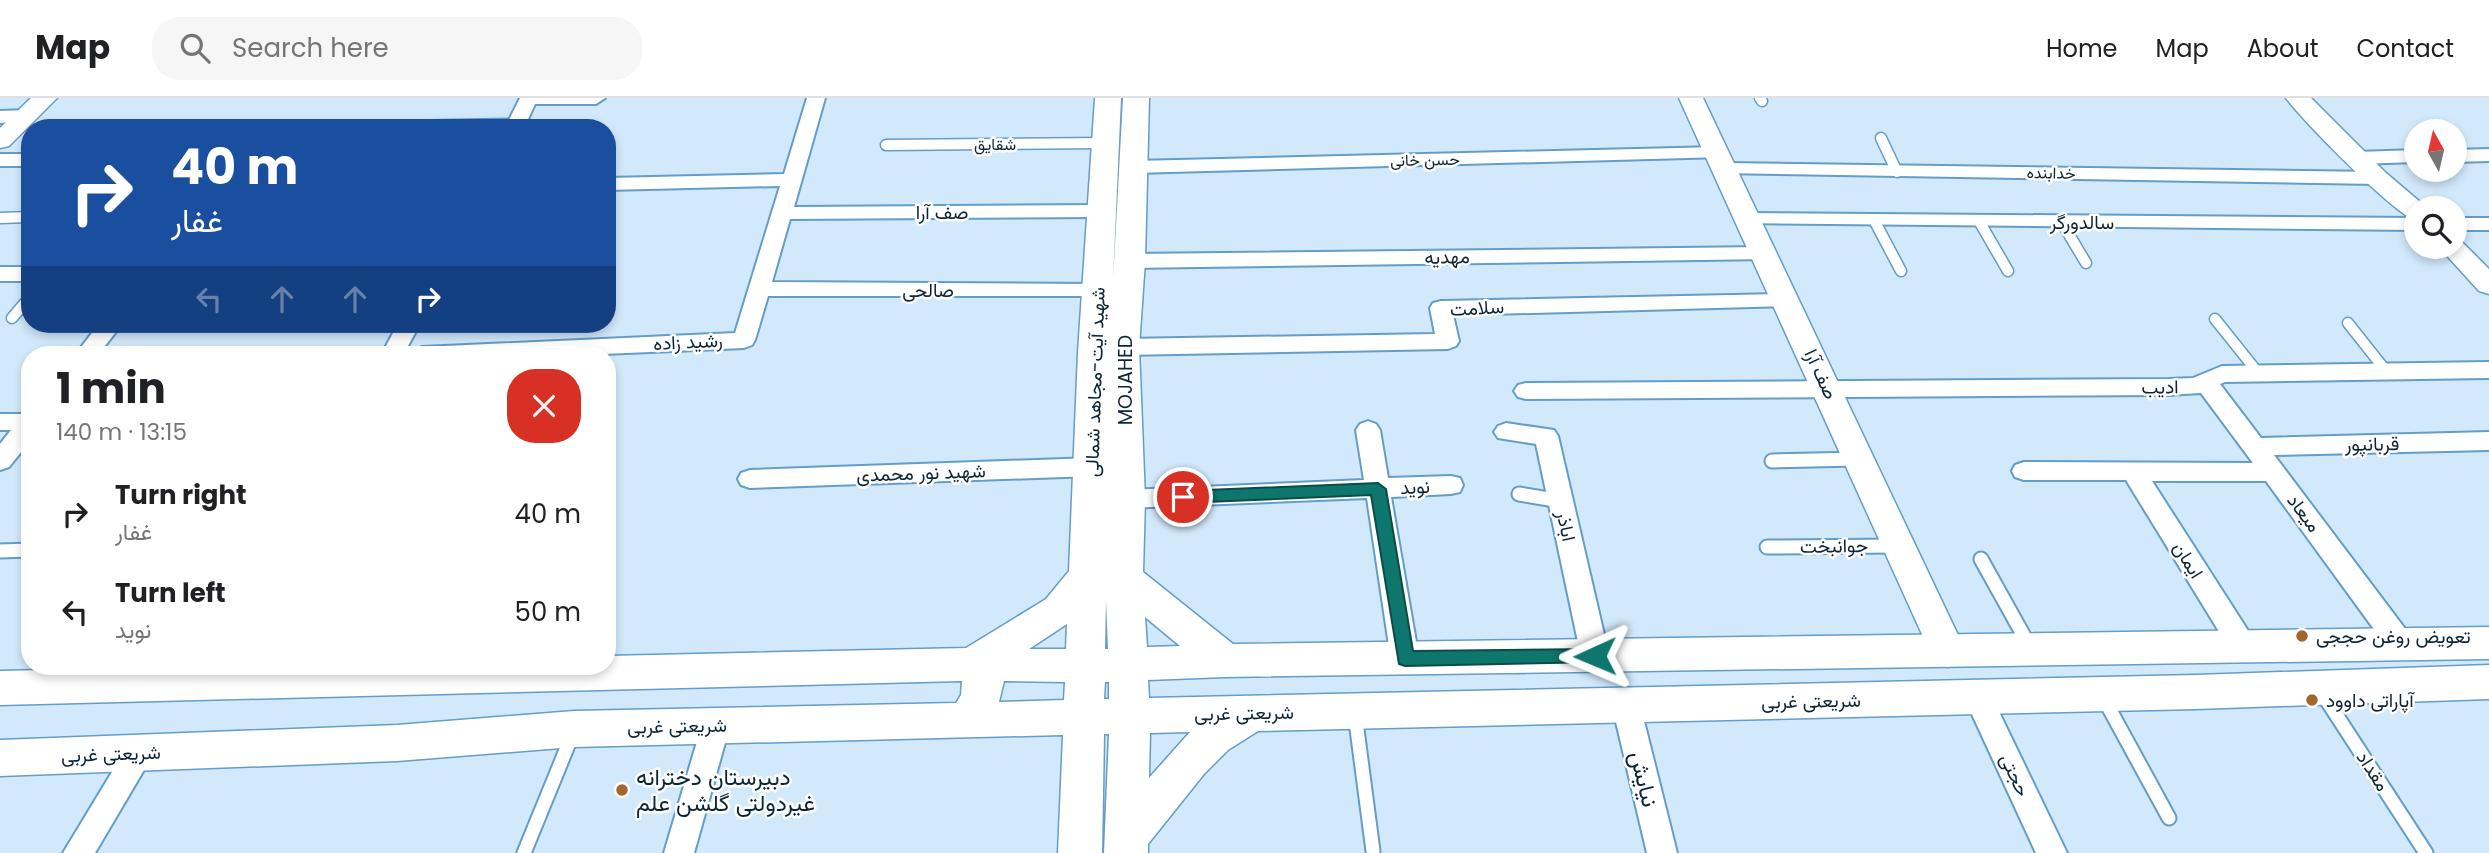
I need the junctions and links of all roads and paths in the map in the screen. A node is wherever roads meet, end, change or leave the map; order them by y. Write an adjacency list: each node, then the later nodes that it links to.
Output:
1 (45, 98): 9 (street)
2 (596, 98): 8 (street)
3 (816, 98): 28 (street, رشید زاده)
4 (1108, 98): 16 (main road, شهید آیت-مجاهد شمالی)
5 (1136, 98): 25 (main road, MOJAHED)
6 (1691, 98): 24 (street, صف آرا)
7 (2298, 98): 21 (street)
8 (529, 99): 12 (street)
9 (26, 116): 10 (street); 11 (street)
10 (0, 117)
11 (23, 119)
12 (519, 119)
13 (21, 121): 15 (street)
14 (1881, 138): 26 (lane)
15 (0, 141)
16 (1105, 143): 17 (lane, شقایق); 31 (main road, شهید آیت-مجاهد شمالی)
17 (886, 145)
18 (2489, 155): 20 (street)
19 (2404, 156): 21 (street)
20 (2468, 156)
21 (2357, 158): 27 (street)
22 (0, 160): 23 (street)
23 (21, 160)
24 (1721, 161): 25 (street, حسن خانی); 26 (street, خدابنده); 35 (street, صف آرا)
25 (1134, 167): 44 (main road, MOJAHED)
26 (1897, 172): 27 (street, خدابنده)
27 (2377, 178): 30 (street)
28 (792, 180): 29 (street); 32 (street, رشید زاده)
29 (616, 184)
30 (2404, 202)
31 (1101, 211): 32 (street, صف آرا); 52 (main road, شهید آیت-مجاهد شمالی)
32 (782, 213): 51 (street, رشید زاده)
33 (21, 217): 34 (lane)
34 (0, 218)
35 (1748, 219): 36 (street, سالدورگر); 42 (street, صف آرا)
36 (1874, 220): 37 (street, سالدورگر); 46 (lane)
37 (1979, 221): 38 (street, سالدورگر); 47 (lane)
38 (2061, 222): 39 (street, سالدورگر); 45 (lane)
39 (2404, 224)
40 (2467, 224): 41 (street)
41 (2489, 224)
42 (1765, 254): 44 (street, مهدیه); 53 (street, صف آرا)
43 (2464, 259): 50 (street)
44 (1130, 261): 59 (main road, MOJAHED)
45 (2086, 263)
46 (1901, 271)
47 (2008, 271)
48 (0, 274): 49 (street)
49 (21, 274)
50 (2487, 281)
51 (759, 289): 52 (street, صالحی); 58 (street, رشید زاده)
52 (1097, 290): 76 (main road, شهید آیت-مجاهد شمالی)
53 (1786, 301): 59 (street, سلامت); 64 (street, صف آرا)
54 (21, 308): 55 (lane)
55 (12, 318)
56 (2215, 319): 62 (lane)
57 (2348, 323): 61 (lane)
58 (615, 346)
59 (1123, 347): 84 (main road, MOJAHED)
60 (2489, 370): 61 (street, ادیب)
61 (2386, 371): 62 (street, ادیب)
62 (2259, 373): 63 (street, ادیب)
63 (2206, 381): 64 (street, ادیب); 72 (street, میعاد)
64 (1828, 389): 65 (street, ادیب); 73 (street, صف آرا)
65 (1527, 391)
66 (0, 422): 67 (street)
67 (21, 423)
68 (1368, 430): 82 (street)
69 (1506, 432): 85 (street, اباذر)
70 (21, 434): 74 (street)
71 (2489, 441): 72 (street, قربانپور)
72 (2255, 447): 79 (street, میعاد)
73 (1860, 459): 75 (lane); 86 (street, صف آرا)
74 (0, 461)
75 (1772, 461)
76 (1092, 467): 80 (street, شهید نور محمدی); 91 (main road, شهید آیت-مجاهد شمالی)
77 (2024, 471): 78 (street)
78 (2133, 471): 79 (street); 94 (street, ایمان)
79 (2273, 472): 93 (street, میعاد)
80 (750, 480)
81 (1451, 485): 82 (street, نوید)
82 (1378, 489): 84 (street, نوید); 98 (street)
83 (1519, 494): 85 (lane)
84 (1127, 499): 91 (main road, MOJAHED)
85 (1561, 501): 97 (street, اباذر)
86 (1901, 546): 87 (lane, جوانبخت); 96 (street, صف آرا)
87 (1767, 547)
88 (21, 550): 89 (lane)
89 (0, 551)
90 (1981, 559): 95 (lane)
91 (1101, 564): 99 (main road); 100 (main road); 101 (main road); 102 (main road, شهید آیت-مجاهد شمالی)
92 (2489, 643): 93 (main road)
93 (2402, 646): 94 (main road)
94 (2244, 648): 95 (main road)
95 (2031, 650): 96 (main road)
96 (1948, 652): 97 (main road)
97 (1595, 656): 98 (main road)
98 (1405, 659): 99 (main road)
99 (1225, 661): 100 (main road)
100 (1128, 663): 102 (main road); 113 (main road)
101 (972, 664): 102 (main road); 103 (main road); 115 (main road)
102 (1084, 666): 114 (main road, شهید آیت-مجاهد شمالی)
103 (616, 669)
104 (220, 675): 106 (main road)
105 (2489, 682): 107 (main road, شریعتی غربی)
106 (0, 688)
107 (2320, 689): 108 (main road, شریعتی غربی); 129 (lane, مقداد)
108 (2101, 694): 109 (main road, شریعتی غربی); 120 (lane)
109 (1978, 697): 110 (main road, شریعتی غربی); 128 (street, حجتی)
110 (1626, 705): 111 (main road, شریعتی غربی); 127 (street, نیایش)
111 (1355, 710): 112 (main road, شریعتی غربی); 122 (lane)
112 (1252, 713): 113 (main road, شریعتی غربی); 121 (main road)
113 (1130, 715): 114 (main road, شریعتی غربی); 121 (main road)
114 (1084, 716): 115 (main road, شریعتی غربی); 126 (main road)
115 (969, 718): 116 (main road, شریعتی غربی)
116 (716, 725): 117 (main road, شریعتی غربی); 125 (street)
117 (574, 729): 118 (main road, شریعتی غربی); 124 (lane)
118 (139, 753): 119 (main road, شریعتی غربی); 123 (street)
119 (0, 758)
120 (2169, 818)
121 (1126, 845)
122 (1373, 851)
123 (78, 853)
124 (524, 853)
125 (679, 853)
126 (1080, 853)
127 (1662, 853)
128 (2052, 853)
129 (2426, 853)

